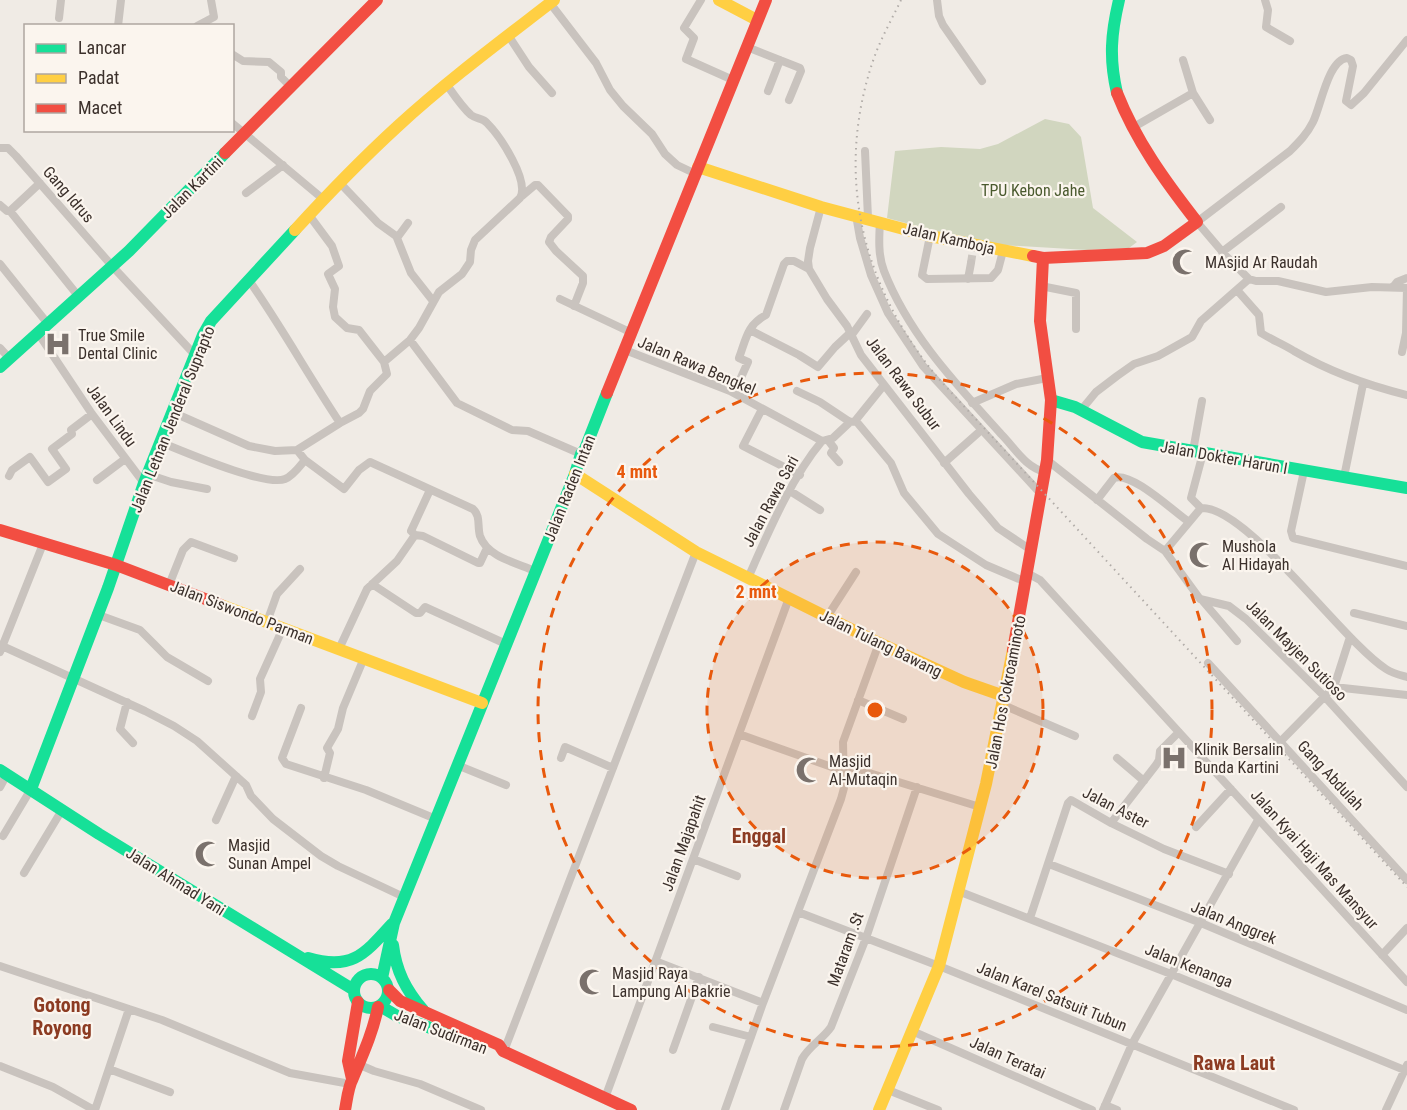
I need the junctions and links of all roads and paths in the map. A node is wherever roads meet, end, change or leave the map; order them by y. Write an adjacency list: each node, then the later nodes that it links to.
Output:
1 (62, 0): 14 (street)
2 (121, 0): 15 (street)
3 (212, 0): 16 (street)
4 (377, 0): 27 (main road, Jalan Kartini)
5 (701, 0): 24 (street)
6 (719, 0): 13 (main road)
7 (736, 0): 13 (main road)
8 (766, 0): 13 (main road, Jalan Raden Intan)
9 (937, 0): 25 (street)
10 (1119, 0): 34 (main road)
11 (1265, 0): 19 (street)
12 (552, 1): 17 (main road, Jalan Letnan Jenderal Suprapto); 39 (street)
13 (759, 17): 20 (main road, Jalan Raden Intan)
14 (58, 18)
15 (118, 24)
16 (201, 24)
17 (508, 35): 26 (main road, Jalan Letnan Jenderal Suprapto); 29 (street)
18 (1407, 40): 51 (street)
19 (1290, 41)
20 (747, 47): 22 (street); 24 (main road, Jalan Raden Intan)
21 (234, 55): 27 (street)
22 (780, 60): 28 (street); 31 (street)
23 (1184, 60): 30 (street)
24 (733, 80): 39 (main road, Jalan Raden Intan)
25 (982, 81)
26 (447, 85): 41 (main road, Jalan Letnan Jenderal Suprapto); 43 (street)
27 (290, 86): 35 (main road, Jalan Kartini)
28 (768, 92)
29 (552, 93)
30 (1193, 93): 32 (street); 34 (street)
31 (789, 100)
32 (1210, 120)
33 (234, 125): 35 (street)
34 (1132, 128): 51 (main road)
35 (245, 135): 38 (street); 60 (main road, Jalan Kartini)
36 (0, 148): 40 (street, Gang Idrus)
37 (865, 151): 50 (street)
38 (283, 165): 42 (street); 44 (street)
39 (697, 170): 46 (main road, Jalan Kamboja); 79 (main road, Jalan Raden Intan)
40 (40, 183): 48 (street); 60 (street, Gang Idrus)
41 (339, 183): 44 (main road, Jalan Letnan Jenderal Suprapto); 53 (street)
42 (246, 193)
43 (521, 196): 72 (street); 73 (street)
44 (323, 200): 49 (main road, Jalan Letnan Jenderal Suprapto)
45 (0, 205): 48 (street)
46 (821, 207): 50 (main road, Jalan Kamboja); 61 (street)
47 (1281, 207): 56 (street)
48 (10, 211): 70 (street)
49 (309, 214): 63 (main road, Jalan Letnan Jenderal Suprapto); 86 (street)
50 (868, 218): 54 (main road, Jalan Kamboja); 96 (street); 125 (street)
51 (1197, 222): 56 (street); 57 (main road, Jalan Kamboja)
52 (408, 224): 53 (street)
53 (396, 236): 72 (street)
54 (930, 236): 55 (main road, Jalan Kamboja); 64 (street)
55 (1003, 251): 57 (main road, Jalan Kamboja); 64 (street)
56 (1222, 252): 65 (street)
57 (1043, 258): 66 (main road, Jalan Hos Cokroaminoto)
58 (971, 263): 64 (street)
59 (0, 264): 75 (street)
60 (113, 267): 70 (main road, Jalan Kartini); 85 (street, Gang Idrus)
61 (809, 269): 77 (street); 80 (street, Jalan Rawa Subur)
62 (1407, 278): 67 (street)
63 (248, 279): 85 (main road, Jalan Letnan Jenderal Suprapto); 102 (street)
64 (968, 279)
65 (1249, 279): 67 (street); 69 (street)
66 (1041, 286): 76 (street); 88 (main road, Jalan Hos Cokroaminoto)
67 (1393, 287): 68 (street)
68 (1407, 288): 84 (street)
69 (1237, 290): 89 (street); 98 (street)
70 (79, 297): 75 (main road, Jalan Kartini)
71 (560, 299): 73 (street)
72 (433, 301): 81 (street)
73 (574, 306): 79 (street)
74 (867, 314): 80 (street)
75 (48, 324): 78 (main road, Jalan Kartini)
76 (1076, 329)
77 (750, 330): 80 (street); 92 (street)
78 (38, 333): 87 (main road, Jalan Kartini); 100 (street, Jalan Lindu)
79 (632, 333): 83 (main road, Jalan Raden Intan)
80 (851, 334): 90 (street, Jalan Rawa Subur)
81 (410, 340): 86 (street); 108 (street)
82 (0, 348): 87 (street)
83 (624, 350): 92 (street, Jalan Rawa Bengkel); 108 (main road, Jalan Raden Intan)
84 (1402, 352)
85 (195, 355): 99 (main road, Jalan Letnan Jenderal Suprapto)
86 (384, 362): 102 (street)
87 (5, 363)
88 (1047, 378): 94 (main road, Jalan Hos Cokroaminoto); 96 (street)
89 (1363, 384): 93 (street); 118 (street)
90 (884, 385): 101 (street, Jalan Rawa Sari); 112 (street, Jalan Rawa Subur)
91 (797, 391): 101 (street)
92 (734, 393): 97 (street, Jalan Rawa Bengkel)
93 (1407, 395)
94 (1051, 400): 98 (main road, Jalan Dokter Harun I); 113 (main road, Jalan Hos Cokroaminoto)
95 (1202, 402): 107 (street)
96 (972, 403): 113 (street)
97 (762, 409): 104 (street, Jalan Rawa Bengkel); 116 (street)
98 (1082, 409): 107 (main road, Jalan Dokter Harun I)
99 (172, 412): 105 (main road, Jalan Letnan Jenderal Suprapto); 106 (street)
100 (92, 414): 109 (street, Jalan Lindu); 117 (street)
101 (853, 421): 104 (street, Jalan Rawa Sari); 144 (street)
102 (340, 423): 106 (street)
103 (978, 432): 112 (street)
104 (825, 440): 111 (street); 116 (street, Jalan Rawa Sari)
105 (160, 442): 110 (street); 119 (main road, Jalan Letnan Jenderal Suprapto)
106 (297, 450): 110 (street)
107 (1198, 452): 114 (main road, Jalan Dokter Harun I); 127 (street)
108 (581, 454): 115 (main road, Jalan Raden Intan)
109 (125, 459): 119 (street, Jalan Lindu); 120 (street)
110 (305, 460): 123 (street)
111 (839, 462)
112 (944, 463): 134 (street, Jalan Rawa Subur)
113 (1046, 466): 125 (main road, Jalan Hos Cokroaminoto); 126 (street)
114 (1304, 471): 118 (main road, Jalan Dokter Harun I); 139 (street)
115 (575, 474): 136 (main road, Jalan Tulang Bawang); 141 (main road, Jalan Raden Intan)
116 (800, 475): 124 (street, Jalan Rawa Sari)
117 (9, 476)
118 (1344, 477): 121 (main road, Jalan Dokter Harun I)
119 (146, 478): 122 (street); 138 (main road, Jalan Letnan Jenderal Suprapto)
120 (98, 480)
121 (1407, 488)
122 (207, 489)
123 (430, 490): 131 (street); 133 (street)
124 (790, 491): 128 (street); 143 (street, Jalan Rawa Sari)
125 (1040, 493): 134 (main road, Jalan Hos Cokroaminoto)
126 (1097, 500): 129 (street); 135 (street)
127 (1201, 508): 129 (street); 155 (street)
128 (820, 510)
129 (1189, 522): 135 (street)
130 (0, 530): 132 (main road, Jalan Siswondo Parman)
131 (415, 535): 133 (street); 145 (street)
132 (43, 544): 138 (main road, Jalan Siswondo Parman); 159 (street)
133 (487, 548): 141 (street)
134 (1031, 549): 144 (main road, Jalan Hos Cokroaminoto)
135 (1165, 551): 148 (street)
136 (696, 552): 143 (main road, Jalan Tulang Bawang); 184 (street)
137 (234, 558): 146 (street)
138 (116, 565): 146 (main road, Jalan Siswondo Parman); 150 (main road, Jalan Letnan Jenderal Suprapto)
139 (1407, 566)
140 (300, 569): 152 (street)
141 (536, 571): 158 (main road, Jalan Raden Intan)
142 (856, 572): 151 (street)
143 (748, 578): 147 (main road, Jalan Tulang Bawang)
144 (1027, 578): 170 (main road, Jalan Hos Cokroaminoto); 176 (street, Jalan Kyai Haji Mas Mansyur)
145 (372, 584): 158 (street); 160 (street)
146 (169, 585): 152 (main road, Jalan Siswondo Parman)
147 (789, 598): 151 (main road, Jalan Tulang Bawang); 177 (street, Jalan Majapahit)
148 (1200, 599): 156 (street); 168 (street, Jalan Mayjen Sutioso)
149 (1354, 613): 153 (street)
150 (96, 614): 164 (main road, Jalan Letnan Jenderal Suprapto); 165 (street)
151 (827, 616): 157 (main road, Jalan Tulang Bawang)
152 (267, 622): 154 (main road, Jalan Siswondo Parman)
153 (1407, 626)
154 (284, 628): 160 (main road, Jalan Siswondo Parman); 174 (street)
155 (1350, 637): 163 (street); 166 (street)
156 (1237, 641)
157 (879, 643): 169 (street); 170 (main road, Jalan Tulang Bawang)
158 (506, 644): 172 (main road, Jalan Raden Intan)
159 (1, 648): 164 (street)
160 (339, 649): 161 (main road, Jalan Siswondo Parman)
161 (364, 658): 172 (main road, Jalan Siswondo Parman); 188 (street)
162 (1208, 663): 179 (street, Gang Abdulah)
163 (1407, 677)
164 (74, 678): 171 (street); 194 (main road, Jalan Letnan Jenderal Suprapto)
165 (208, 681)
166 (1334, 687): 167 (street); 168 (street)
167 (1406, 693)
168 (1324, 697): 179 (street); 193 (street, Jalan Mayjen Sutioso)
169 (858, 700): 175 (street); 185 (street)
170 (1004, 700): 178 (street); 196 (main road, Jalan Hos Cokroaminoto)
171 (127, 702): 180 (street); 187 (street)
172 (482, 703): 183 (main road, Jalan Raden Intan)
173 (302, 708): 188 (street)
174 (252, 716)
175 (903, 719)
176 (1179, 732): 189 (street); 195 (street, Jalan Kyai Haji Mas Mansyur)
177 (739, 734): 185 (street); 204 (street, Jalan Majapahit)
178 (1075, 736)
179 (1280, 742): 209 (street, Gang Abdulah)
180 (133, 743)
181 (561, 758): 184 (street)
182 (1117, 758): 189 (street)
183 (457, 765): 190 (street); 198 (main road, Jalan Raden Intan)
184 (613, 768): 239 (street)
185 (843, 768): 192 (street); 212 (street)
186 (4, 772): 191 (street); 194 (main road, Jalan Ahmad Yani)
187 (236, 776): 199 (street); 211 (street)
188 (324, 778): 198 (street)
189 (1144, 781): 201 (street)
190 (506, 785)
191 (0, 787)
192 (917, 787): 196 (street); 217 (street, Mataram .St)
193 (1407, 787)
194 (31, 789): 197 (main road, Jalan Ahmad Yani); 203 (street)
195 (1231, 789): 200 (street, Jalan Kyai Haji Mas Mansyur); 202 (street)
196 (980, 807): 210 (main road, Jalan Hos Cokroaminoto)
197 (62, 810): 206 (street); 218 (main road, Jalan Ahmad Yani)
198 (436, 819): 211 (main road, Jalan Raden Intan)
199 (216, 820)
200 (1258, 820): 207 (street); 219 (street, Jalan Kyai Haji Mas Mansyur)
201 (1111, 823): 205 (street, Jalan Aster); 207 (street, Jalan Aster)
202 (1196, 827)
203 (3, 836)
204 (693, 860): 208 (street); 220 (street, Jalan Majapahit)
205 (1049, 864): 213 (street, Jalan Aster); 214 (street, Jalan Anggrek)
206 (24, 873)
207 (1229, 874): 214 (street)
208 (737, 876)
209 (1407, 880)
210 (958, 891): 213 (street, Jalan Kenanga); 222 (main road, Jalan Hos Cokroaminoto)
211 (404, 897): 215 (main road, Jalan Raden Intan)
212 (798, 912): 217 (street, Jalan Karel Satsuit Tubun); 229 (street)
213 (1030, 918): 223 (street, Jalan Kenanga)
214 (1201, 924): 223 (street); 232 (street, Jalan Anggrek)
215 (393, 927): 218 (main road); 225 (main road, Jalan Raden Intan); 233 (main road)
216 (1407, 928): 219 (street)
217 (866, 938): 222 (street, Jalan Karel Satsuit Tubun); 254 (street, Mataram .St)
218 (289, 951): 228 (main road, Jalan Ahmad Yani)
219 (1382, 955): 226 (street, Jalan Kyai Haji Mas Mansyur)
220 (655, 961): 224 (street); 247 (street, Jalan Majapahit)
221 (0, 966): 231 (street)
222 (939, 966): 235 (main road, Jalan Hos Cokroaminoto); 237 (street, Jalan Karel Satsuit Tubun)
223 (1171, 974): 237 (street); 242 (street, Jalan Kenanga)
224 (699, 977): 229 (street); 238 (street)
225 (382, 978): 227 (main road); 228 (main road)
226 (1407, 982)
227 (389, 990): 230 (main road); 233 (main road, Jalan Sudirman)
228 (356, 996): 230 (main road); 244 (main road)
229 (763, 1003): 236 (street)
230 (379, 1007): 239 (main road, Jalan Sudirman); 240 (main road)
231 (129, 1009): 243 (street); 244 (street)
232 (1407, 1010)
233 (428, 1015): 239 (main road, Jalan Sudirman)
234 (713, 1027): 236 (street)
235 (912, 1031): 245 (main road, Jalan Hos Cokroaminoto); 257 (street, Jalan Teratai)
236 (751, 1037): 253 (street)
237 (1132, 1044): 248 (street); 259 (street, Jalan Karel Satsuit Tubun)
238 (673, 1050)
239 (503, 1051): 247 (main road, Jalan Sudirman)
240 (360, 1065): 244 (main road); 251 (street)
241 (0, 1066): 249 (street)
242 (1406, 1068): 260 (street)
243 (109, 1069): 246 (street); 249 (street)
244 (351, 1081): 250 (main road)
245 (888, 1090): 255 (main road, Jalan Hos Cokroaminoto); 256 (street)
246 (170, 1092)
247 (611, 1104): 252 (main road, Jalan Sudirman)
248 (1104, 1108): 258 (street)
249 (95, 1110)
250 (345, 1110)
251 (481, 1110)
252 (631, 1110)
253 (725, 1110)
254 (784, 1110)
255 (879, 1110)
256 (938, 1110)
257 (1092, 1110)
258 (1117, 1110)
259 (1294, 1110)
260 (1386, 1110)

